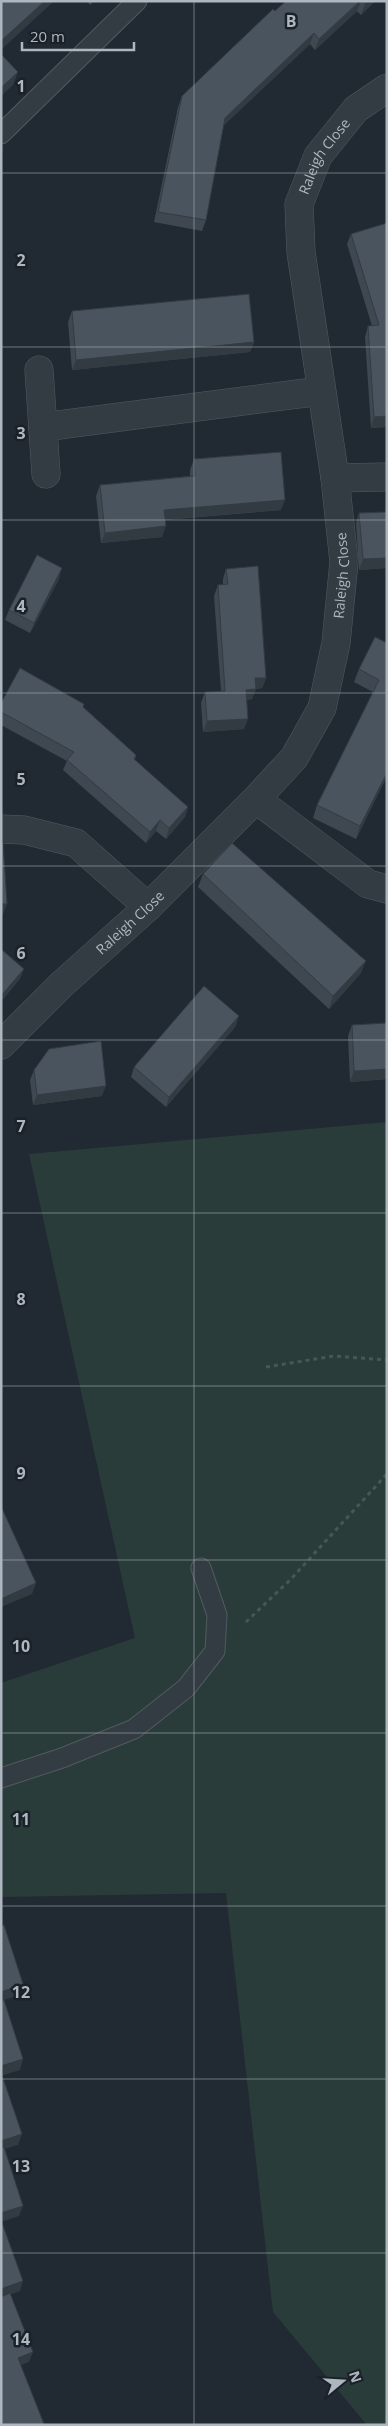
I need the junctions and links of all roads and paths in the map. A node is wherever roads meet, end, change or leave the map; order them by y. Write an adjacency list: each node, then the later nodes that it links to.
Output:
1 (137, 1): 3 (lane)
2 (387, 88): 5 (street, Raleigh Close)
3 (1, 134)
4 (39, 370): 6 (street)
5 (321, 391): 6 (street); 9 (street, Raleigh Close)
6 (43, 427): 7 (street)
7 (46, 474)
8 (387, 477): 9 (street)
9 (335, 478): 10 (street, Raleigh Close)
10 (256, 799): 12 (street); 13 (street, Raleigh Close)
11 (1, 829): 13 (street)
12 (387, 890)
13 (148, 907): 14 (street, Raleigh Close)
14 (1, 1045)
15 (387, 1360): 16 (path)
16 (266, 1367)
17 (387, 1474): 19 (path)
18 (201, 1568): 19 (lane)
19 (215, 1651): 20 (lane)
20 (1, 1778)

